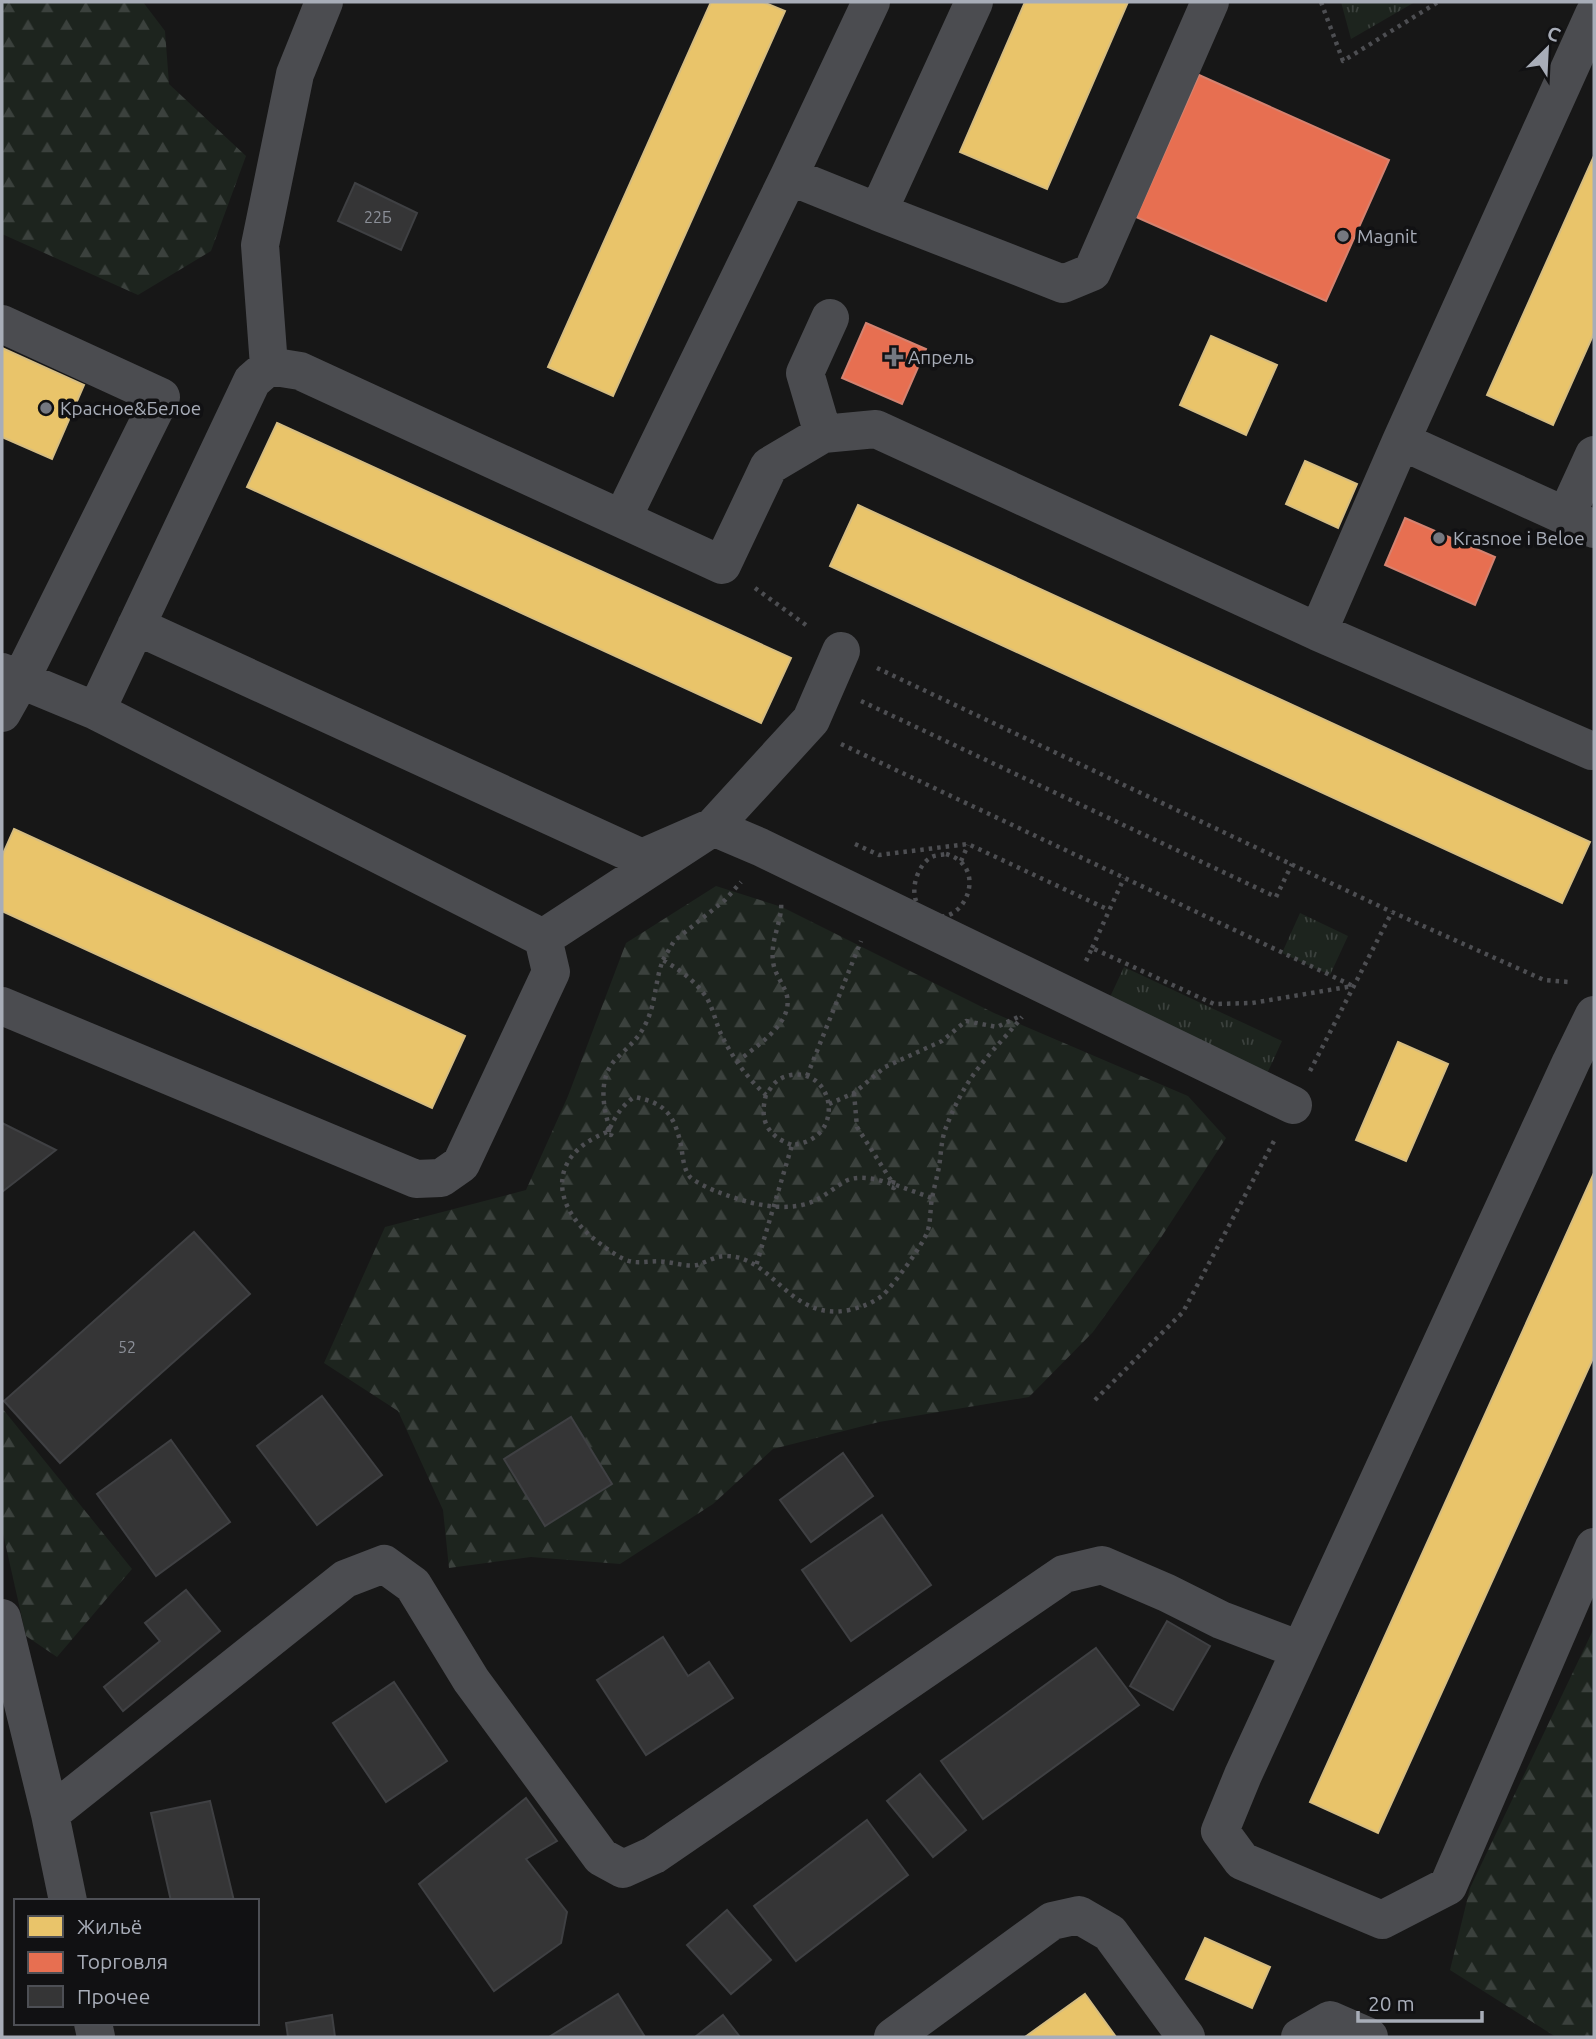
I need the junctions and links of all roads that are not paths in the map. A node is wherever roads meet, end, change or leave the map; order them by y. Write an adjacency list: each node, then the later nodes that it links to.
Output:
1 (324, 2): 10 (street)
2 (872, 2): 6 (street)
3 (974, 2): 7 (street)
4 (1210, 2): 7 (street)
5 (1594, 14): 12 (street)
6 (789, 176): 7 (street); 14 (street)
7 (878, 212)
8 (830, 318): 11 (street)
9 (2, 324): 19 (street)
10 (269, 366): 14 (street); 16 (street)
11 (823, 434): 14 (street); 17 (street)
12 (1401, 441): 15 (street); 17 (street)
13 (1594, 455): 15 (street)
14 (622, 519)
15 (1580, 523)
16 (136, 626): 20 (street); 22 (street)
17 (1318, 632): 21 (street)
18 (841, 651): 22 (street)
19 (8, 689): 20 (street)
20 (96, 711): 23 (street)
21 (1592, 751)
22 (713, 827): 23 (street); 27 (street)
23 (542, 939): 25 (street)
24 (1588, 999): 26 (street)
25 (2, 1006)
26 (1583, 1067): 30 (street)
27 (1293, 1105)
28 (1594, 1547): 30 (street)
29 (2, 1618): 31 (street)
30 (1300, 1650): 31 (street)
31 (50, 1814): 32 (street)
32 (68, 1899)
33 (893, 2037): 34 (street)
34 (1186, 2037)
35 (1300, 2037): 36 (street)
36 (1369, 2037)

